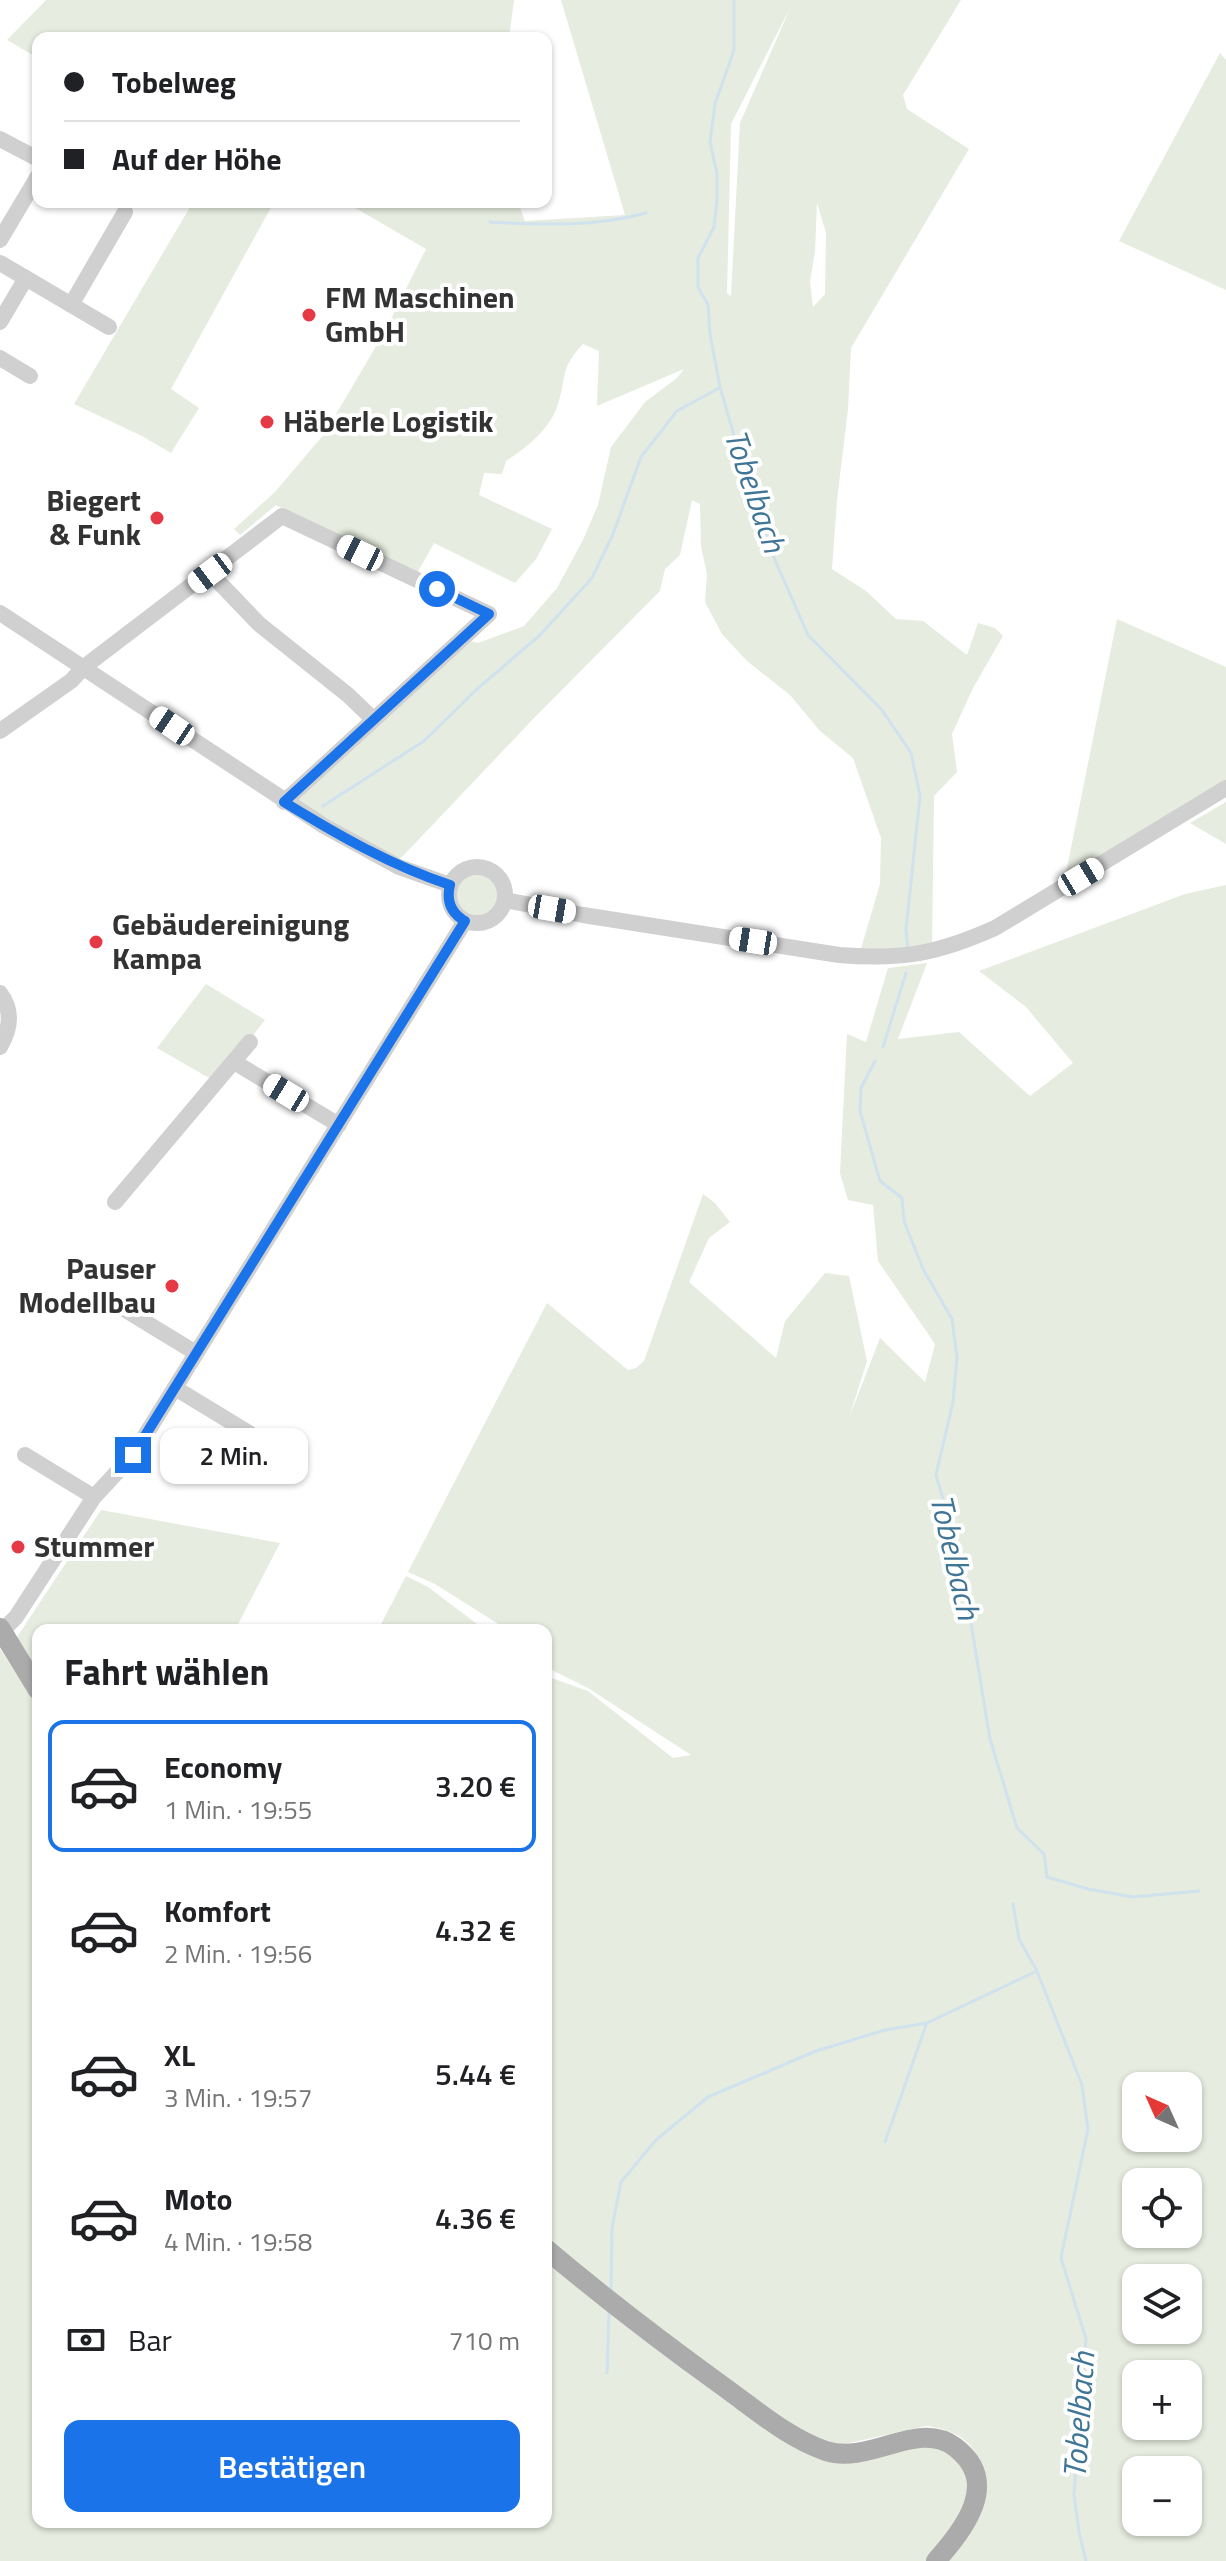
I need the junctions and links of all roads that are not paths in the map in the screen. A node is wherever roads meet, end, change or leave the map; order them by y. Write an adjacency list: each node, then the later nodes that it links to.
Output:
1 (0, 139): 2 (street)
2 (32, 156)
3 (32, 186): 5 (street)
4 (125, 212): 8 (street)
5 (0, 240)
6 (0, 263): 7 (street)
7 (26, 278): 8 (street); 9 (street)
8 (71, 305): 10 (street)
9 (0, 322)
10 (109, 327)
11 (0, 358): 12 (street)
12 (30, 376)
13 (210, 573): 15 (street); 16 (street); 16 (street)
14 (0, 613): 15 (street)
15 (84, 667): 17 (street); 19 (street)
16 (373, 719): 19 (street)
17 (0, 731)
18 (1226, 788): 21 (street)
19 (284, 802): 20 (street)
20 (450, 885): 21 (street); 22 (street)
21 (505, 900): 22 (street)
22 (465, 921): 27 (street)
23 (0, 993): 25 (street)
24 (250, 1042): 26 (street)
25 (0, 1047)
26 (234, 1062): 27 (street); 28 (street)
27 (339, 1125): 30 (street)
28 (115, 1202)
29 (114, 1303): 30 (street)
30 (196, 1353): 31 (street)
31 (175, 1388): 32 (street); 34 (street)
32 (249, 1433)
33 (25, 1455): 34 (street)
34 (94, 1497): 35 (street)
35 (1, 1630): 36 (main road)
36 (32, 1680)
37 (552, 2254): 38 (main road)
38 (936, 2561)

